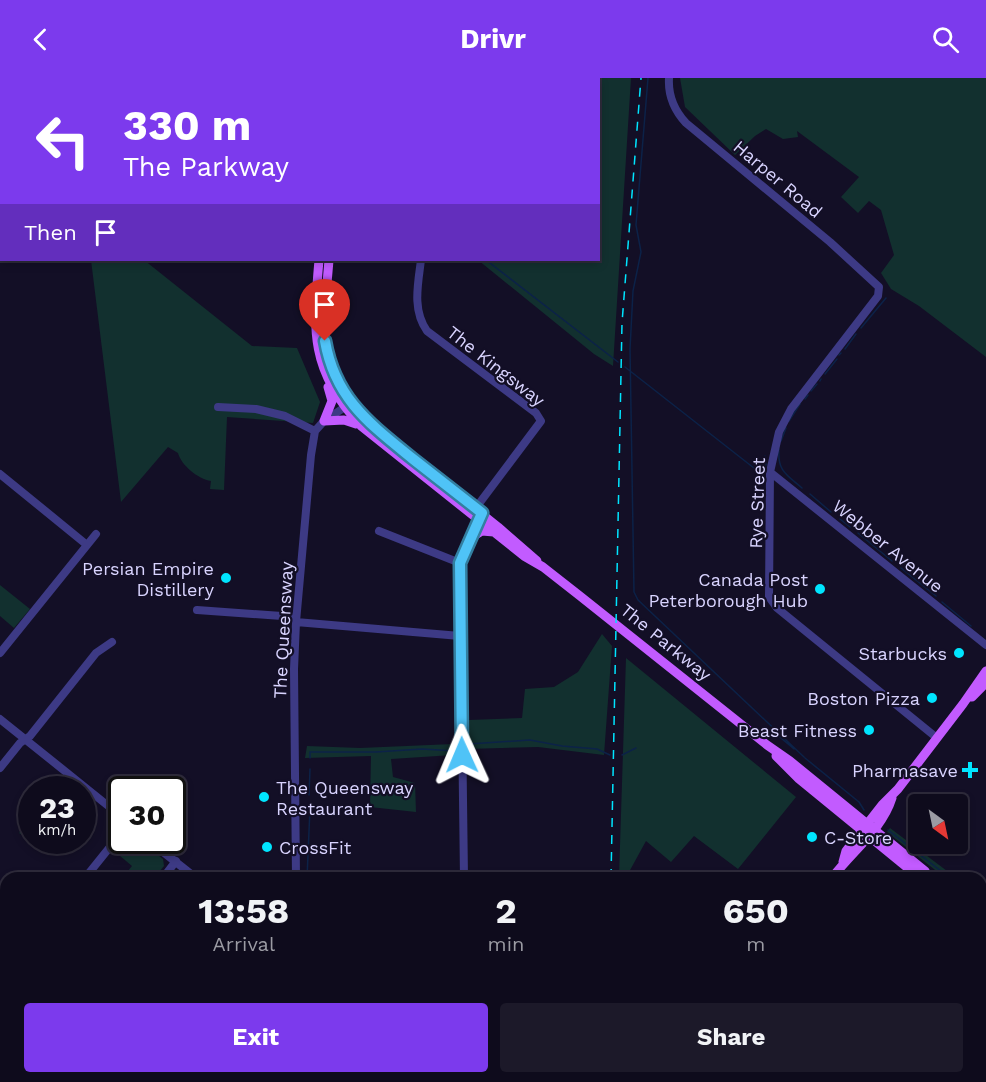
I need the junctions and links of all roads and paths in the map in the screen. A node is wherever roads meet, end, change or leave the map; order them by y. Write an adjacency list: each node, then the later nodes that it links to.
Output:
1 (669, 78): 5 (street, Harper Road)
2 (320, 261): 6 (main road, The Parkway)
3 (329, 261): 7 (main road, The Parkway)
4 (421, 261): 14 (street, The Kingsway)
5 (878, 296): 12 (street, Rye Street)
6 (324, 369): 7 (main road, The Parkway); 9 (main road)
7 (348, 405): 9 (street); 10 (main road, The Parkway); 14 (main road, The Parkway)
8 (218, 407): 11 (street)
9 (324, 421): 10 (main road); 11 (street)
10 (361, 426): 14 (main road, The Parkway)
11 (315, 431): 23 (street, The Queensway)
12 (770, 472): 26 (street, Webber Avenue); 32 (street, Rye Street)
13 (0, 474): 19 (street)
14 (477, 514): 16 (main road, The Parkway); 18 (street, The Kingsway); 21 (main road, The Parkway)
15 (379, 531): 20 (street)
16 (494, 532): 18 (main road); 21 (main road, The Parkway)
17 (96, 534): 19 (street)
18 (469, 539): 20 (street, The Kingsway)
19 (87, 545): 27 (street)
20 (460, 563): 24 (street, The Kingsway)
21 (543, 567): 36 (main road, The Parkway)
22 (196, 610): 23 (street)
23 (296, 620): 24 (street); 43 (street, The Queensway)
24 (460, 636): 44 (street, The Kingsway)
25 (112, 642): 33 (street)
26 (986, 645)
27 (0, 653)
28 (986, 671): 30 (main road)
29 (986, 683): 30 (main road)
30 (963, 705): 32 (main road)
31 (0, 719): 33 (street)
32 (938, 738): 36 (main road)
33 (26, 740): 34 (street); 35 (street)
34 (0, 768)
35 (108, 806)
36 (868, 830): 45 (main road); 46 (main road, The Parkway); 47 (main road, The Parkway)
37 (108, 849): 40 (street)
38 (167, 854): 39 (street)
39 (176, 861): 41 (street); 42 (street)
40 (90, 872)
41 (168, 872)
42 (189, 872)
43 (296, 872)
44 (464, 872)
45 (836, 872)
46 (914, 872)
47 (926, 872)

